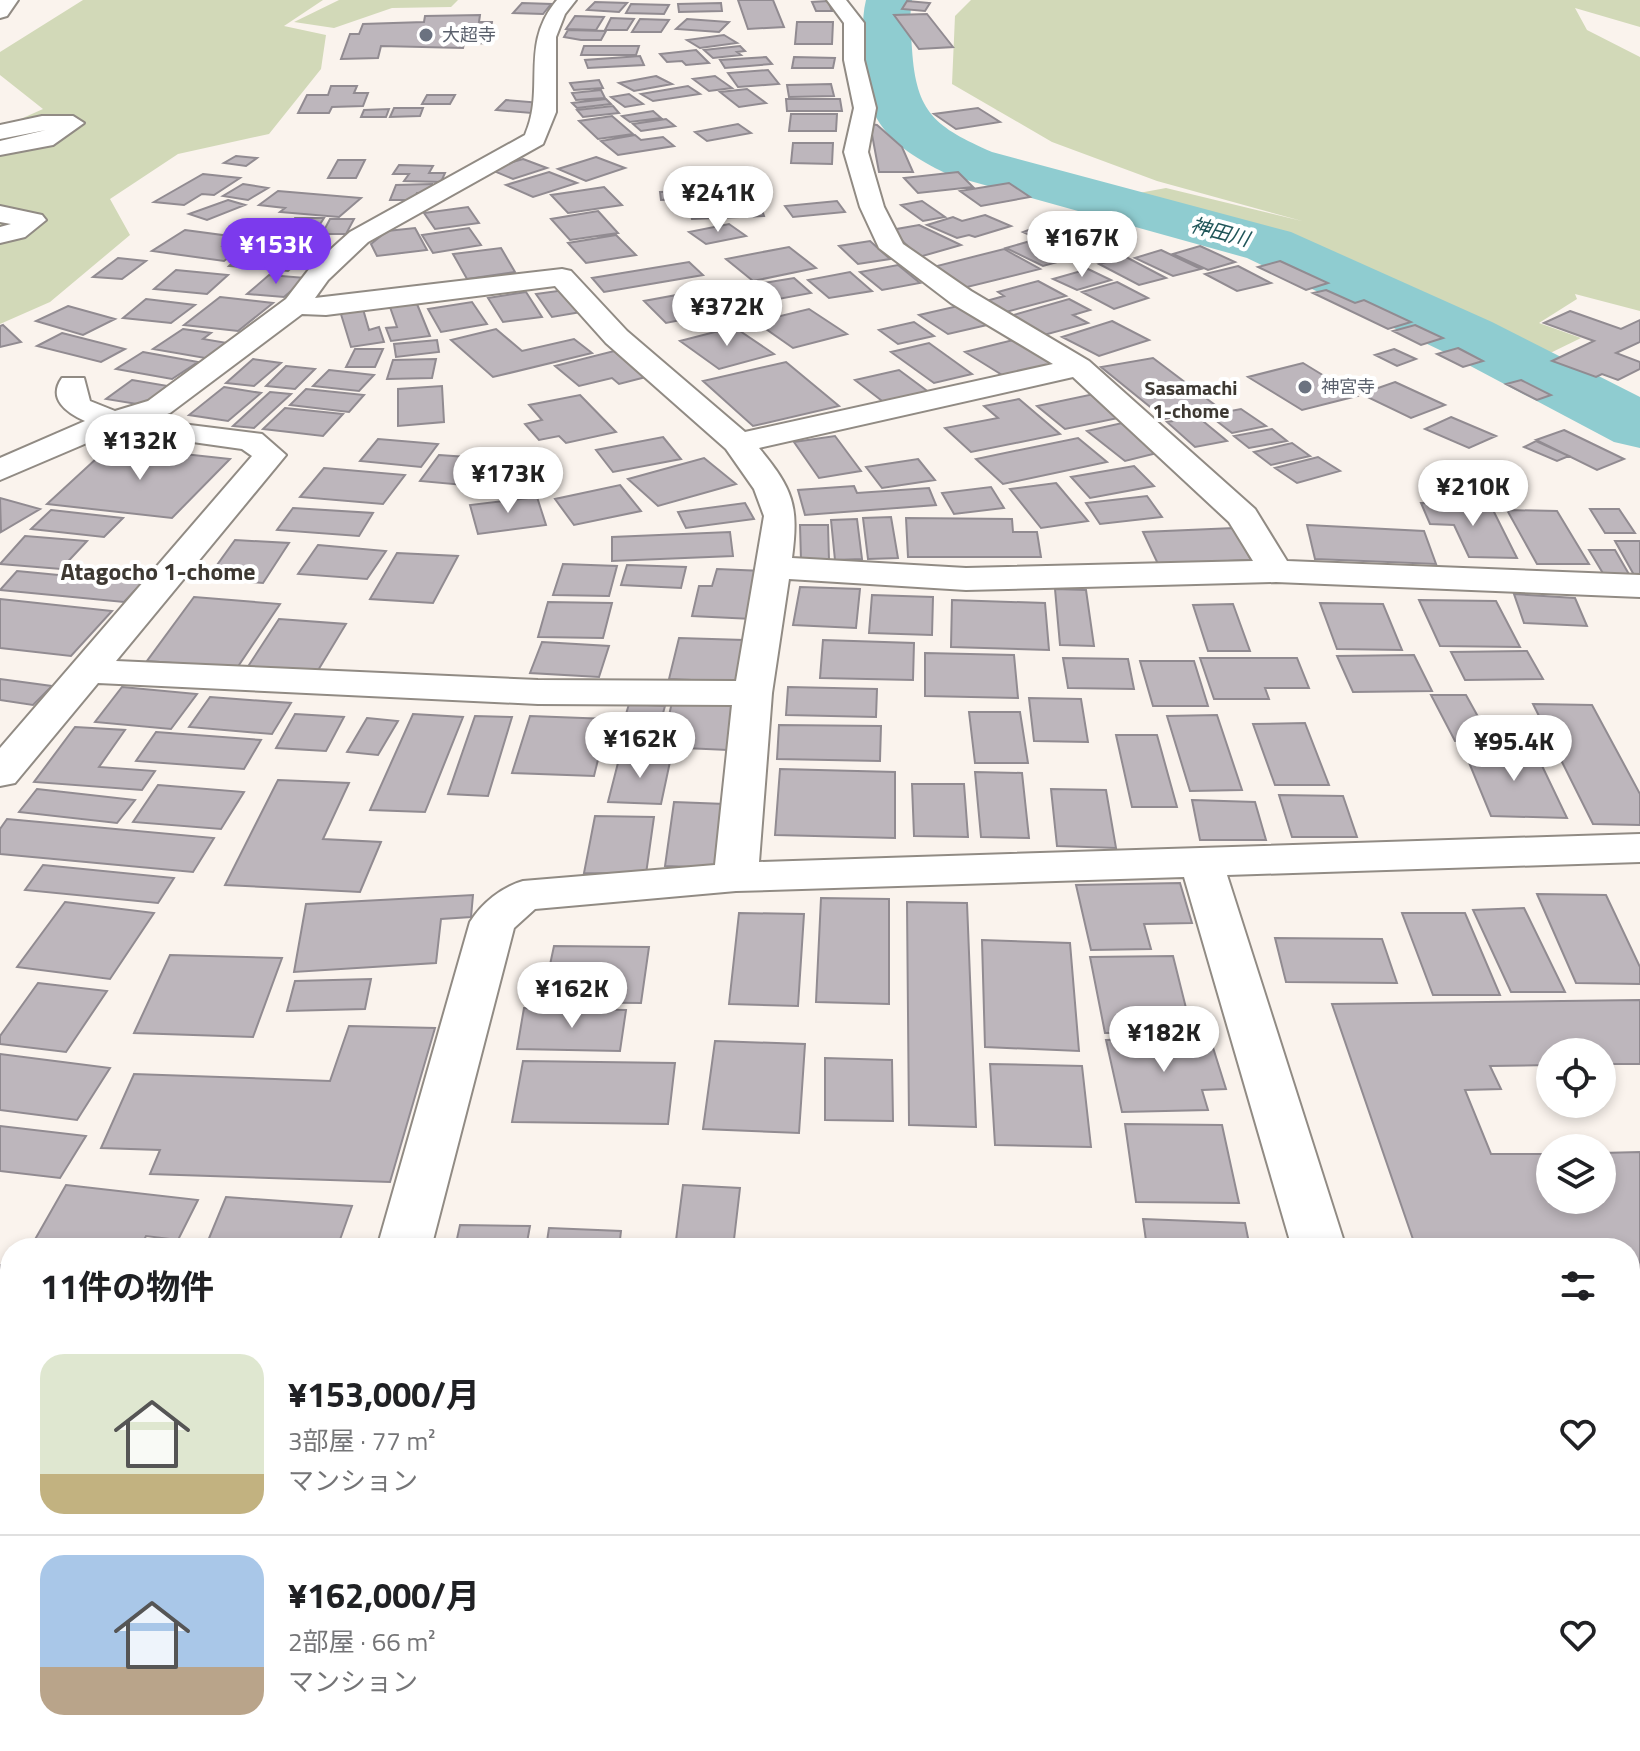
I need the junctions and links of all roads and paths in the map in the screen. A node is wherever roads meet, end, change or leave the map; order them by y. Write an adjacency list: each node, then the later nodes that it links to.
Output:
1 (9, 0): 4 (street)
2 (567, 0): 9 (street)
3 (836, 0): 10 (street)
4 (0, 12)
5 (0, 132): 6 (street)
6 (0, 148)
7 (0, 214): 8 (street)
8 (0, 235)
9 (296, 305): 12 (street); 13 (street)
10 (1079, 367): 13 (street); 16 (street)
11 (73, 384): 12 (street)
12 (115, 422): 14 (street); 18 (street)
13 (738, 443): 15 (street)
14 (0, 470)
15 (772, 567): 16 (street); 19 (street)
16 (1276, 571): 17 (street)
17 (1640, 586)
18 (89, 671): 19 (street); 20 (street)
19 (753, 693): 23 (street)
20 (0, 774)
21 (1640, 848): 22 (street)
22 (1201, 861): 23 (street); 25 (street)
23 (736, 877): 24 (street)
24 (407, 1238)
25 (1316, 1238)

